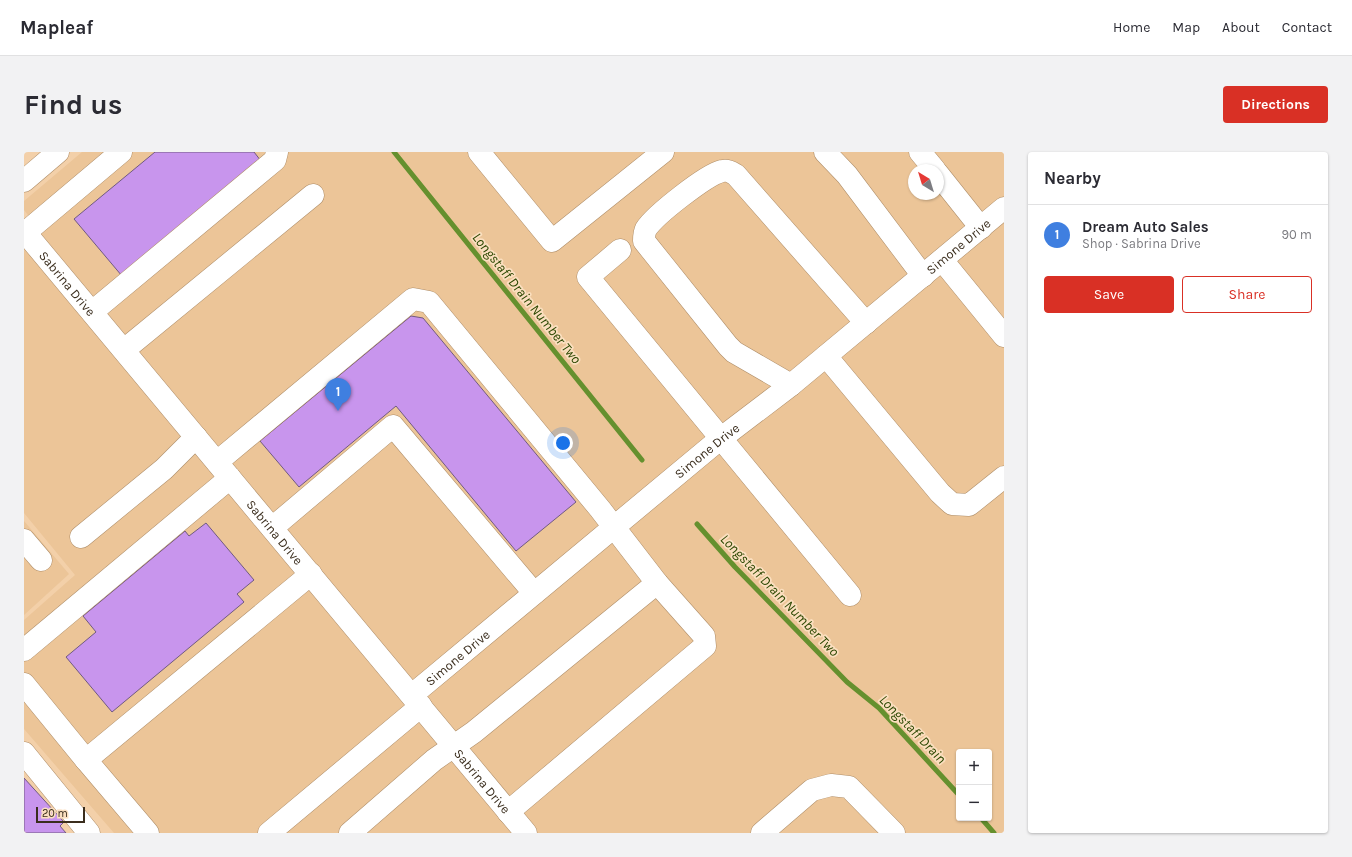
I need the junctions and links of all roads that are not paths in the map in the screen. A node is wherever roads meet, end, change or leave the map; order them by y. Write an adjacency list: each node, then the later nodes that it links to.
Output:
1 (59, 152): 9 (street)
2 (121, 152): 14 (street)
3 (479, 152): 4 (street)
4 (663, 152)
5 (825, 152): 17 (street)
6 (920, 152): 8 (street)
7 (276, 156): 18 (street)
8 (930, 164)
9 (24, 181)
10 (944, 182): 13 (street)
11 (313, 195): 21 (street)
12 (1004, 208): 13 (street, Simone Drive)
13 (981, 228): 16 (street, Simone Drive)
14 (25, 231): 18 (street, Sabrina Drive)
15 (620, 250): 25 (street)
16 (942, 260): 17 (street, Simone Drive); 20 (street)
17 (923, 276): 19 (street, Simone Drive)
18 (92, 312): 21 (street, Sabrina Drive)
19 (866, 323): 22 (street, Simone Drive); 23 (street)
20 (1004, 336)
21 (124, 350): 24 (street, Sabrina Drive)
22 (826, 356): 23 (street, Simone Drive); 27 (street)
23 (791, 385): 25 (street, Simone Drive)
24 (196, 437): 26 (street, Sabrina Drive); 30 (street)
25 (720, 439): 28 (street, Simone Drive); 36 (street)
26 (224, 470): 28 (street); 29 (street, Sabrina Drive); 37 (street)
27 (1004, 477)
28 (613, 527): 34 (street); 35 (street, Simone Drive)
29 (272, 528): 33 (street, Sabrina Drive); 35 (street)
30 (81, 538)
31 (24, 540): 32 (street)
32 (41, 560)
33 (311, 574): 39 (street, Sabrina Drive); 42 (street)
34 (657, 583): 40 (street); 43 (street)
35 (534, 593): 39 (street, Simone Drive)
36 (850, 595)
37 (24, 650)
38 (24, 684): 42 (street)
39 (416, 700): 40 (street, Sabrina Drive); 46 (street, Simone Drive)
40 (454, 746): 43 (street, Sabrina Drive); 47 (street)
41 (24, 753): 44 (street)
42 (86, 760): 45 (street)
43 (508, 812): 48 (street, Sabrina Drive)
44 (89, 833)
45 (148, 833)
46 (269, 833)
47 (350, 833)
48 (526, 833)
49 (762, 833): 50 (street)
50 (894, 833)

